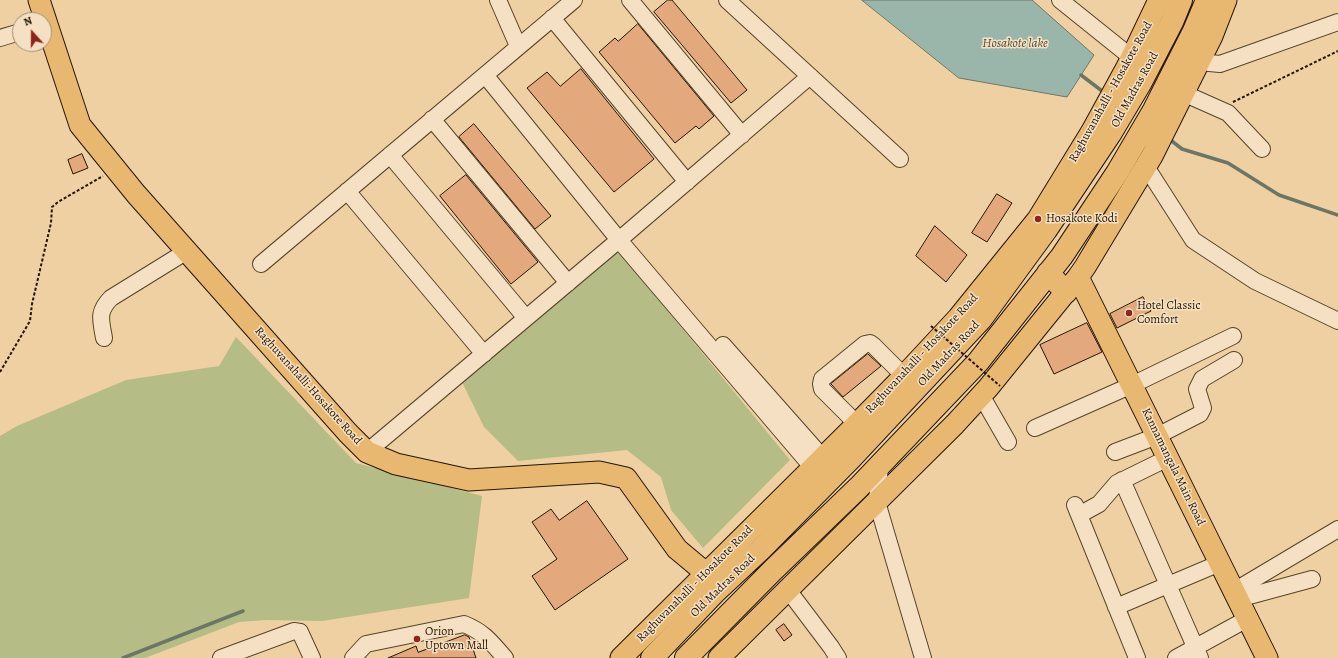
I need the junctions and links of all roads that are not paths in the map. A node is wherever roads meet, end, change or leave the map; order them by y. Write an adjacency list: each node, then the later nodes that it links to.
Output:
1 (39, 0): 11 (main road, Raghuvanahalli-Hosakote Road)
2 (574, 0): 12 (street)
3 (630, 0): 24 (street)
4 (726, 0): 21 (street)
5 (1060, 0): 19 (street)
6 (1160, 0): 19 (main road, Raghuvanahalli - Hosakote Road)
7 (1181, 0): 19 (highway, Old Madras Road)
8 (1207, 0): 22 (highway, Old Madras Road)
9 (1226, 0): 18 (main road)
10 (504, 3): 17 (street)
11 (42, 12)
12 (552, 18): 17 (street); 29 (street)
13 (1338, 22): 18 (street)
14 (12, 34): 15 (street)
15 (0, 38)
16 (52, 44): 32 (main road, Raghuvanahalli-Hosakote Road)
17 (518, 46): 20 (street)
18 (1199, 62): 22 (main road)
19 (1133, 69): 39 (highway, Old Madras Road)
20 (488, 72): 23 (street); 31 (street)
21 (810, 76): 24 (street); 28 (street)
22 (1174, 98): 25 (street); 27 (highway, Old Madras Road)
23 (432, 119): 26 (street); 35 (street)
24 (742, 135): 29 (street)
25 (1262, 149)
26 (390, 155): 30 (street); 37 (street)
27 (1142, 157): 34 (highway, Old Madras Road); 36 (main road); 38 (street)
28 (900, 159)
29 (687, 182): 31 (street)
30 (347, 191): 33 (street); 42 (street)
31 (623, 237): 35 (street); 54 (street)
32 (187, 251): 41 (street); 51 (main road, Raghuvanahalli-Hosakote Road)
33 (261, 264)
34 (1048, 273): 36 (highway); 55 (highway, Old Madras Road)
35 (568, 283): 37 (street)
36 (1072, 285): 45 (main road, Kannamangala Main Road); 46 (main road)
37 (526, 318): 42 (street)
38 (1338, 321)
39 (964, 324): 44 (main road, Raghuvanahalli - Hosakote Road); 73 (highway, Old Madras Road)
40 (1233, 336): 45 (street)
41 (104, 338)
42 (484, 354): 51 (street)
43 (1234, 360): 49 (street)
44 (904, 376): 47 (main road, Raghuvanahalli - Hosakote Road); 47 (street)
45 (1132, 384): 48 (street); 49 (main road, Kannamangala Main Road)
46 (981, 395): 50 (street); 57 (main road)
47 (857, 424): 54 (main road, Raghuvanahalli - Hosakote Road)
48 (1035, 428)
49 (1157, 436): 52 (street); 53 (main road, Kannamangala Main Road)
50 (1008, 442)
51 (367, 452): 60 (main road, Raghuvanahalli-Hosakote Road)
52 (1115, 452)
53 (1168, 458): 56 (street); 59 (main road, Kannamangala Main Road)
54 (818, 463): 60 (main road, Raghuvanahalli - Hosakote Road)
55 (880, 465): 57 (street); 74 (highway, Old Madras Road)
56 (1122, 480): 62 (street); 65 (street)
57 (877, 502): 63 (main road); 77 (street)
58 (1338, 529): 64 (street)
59 (1220, 563): 62 (street); 64 (main road, Kannamangala Main Road)
60 (707, 574): 72 (main road, Raghuvanahalli - Hosakote Road)
61 (1312, 579): 64 (street)
62 (1168, 585): 65 (street); 67 (street)
63 (788, 590): 75 (main road); 76 (street)
64 (1236, 595): 66 (main road, Kannamangala Main Road)
65 (1116, 607): 78 (street)
66 (1247, 618): 67 (street); 80 (main road, Kannamangala Main Road)
67 (1198, 653): 79 (street)
68 (221, 658): 69 (street)
69 (312, 658)
70 (353, 658): 71 (street)
71 (505, 658)
72 (621, 658)
73 (652, 658)
74 (686, 658)
75 (719, 658)
76 (838, 658)
77 (923, 658)
78 (1137, 658)
79 (1176, 658)
80 (1267, 658)

